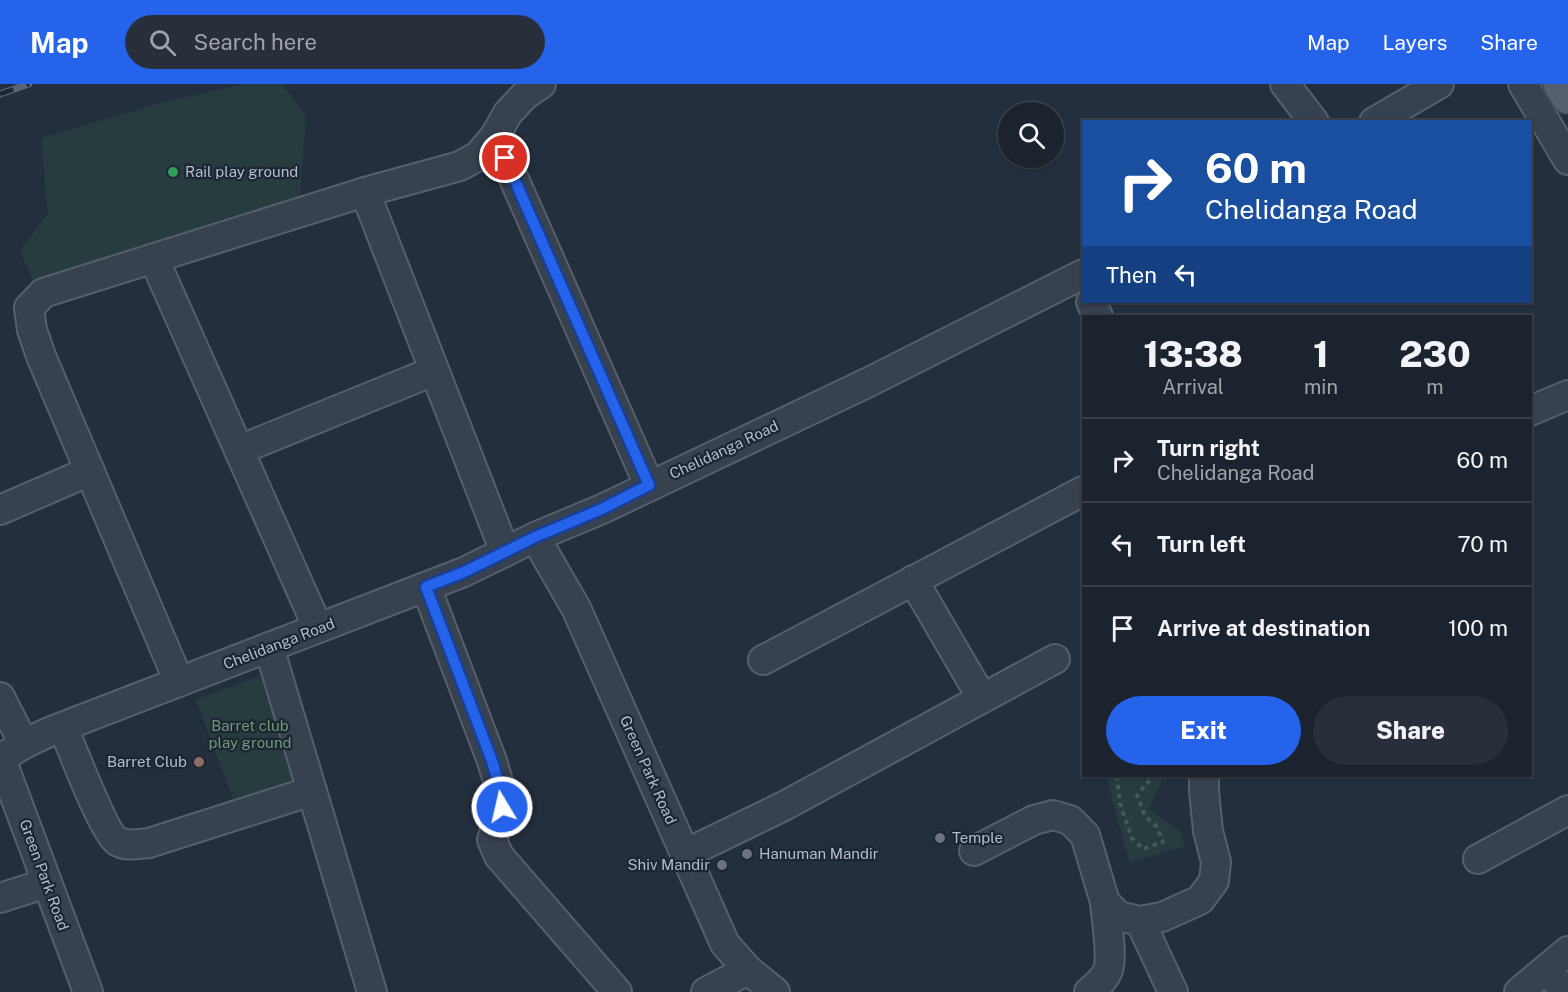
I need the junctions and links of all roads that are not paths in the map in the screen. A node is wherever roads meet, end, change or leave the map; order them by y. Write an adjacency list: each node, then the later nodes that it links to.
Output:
1 (541, 84): 9 (street)
2 (1285, 84): 7 (street)
3 (1439, 84): 8 (street)
4 (1523, 84): 10 (street)
5 (1560, 84): 6 (main road)
6 (1568, 97)
7 (1312, 120)
8 (1377, 120)
9 (495, 136): 11 (street); 19 (street)
10 (1568, 160)
11 (365, 192): 12 (street); 14 (street)
12 (154, 259): 17 (street); 18 (street)
13 (1082, 277): 19 (street, Chelidanga Road)
14 (435, 371): 17 (street); 23 (street)
15 (1568, 395): 16 (street)
16 (1532, 410)
17 (239, 450): 26 (street)
18 (90, 471): 21 (street); 30 (street)
19 (649, 485): 22 (street, Chelidanga Road)
20 (1082, 492): 24 (street)
21 (0, 510)
22 (535, 537): 23 (street, Chelidanga Road); 39 (street, Green Park Road)
23 (505, 552): 25 (street, Chelidanga Road)
24 (913, 580): 29 (street); 32 (street)
25 (426, 587): 26 (street, Chelidanga Road); 50 (street)
26 (318, 628): 27 (street, Chelidanga Road)
27 (268, 647): 30 (street, Chelidanga Road); 36 (street)
28 (1055, 659): 32 (street)
29 (763, 660)
30 (179, 682): 33 (street, Chelidanga Road)
31 (0, 697): 34 (street)
32 (982, 698): 39 (street)
33 (63, 727): 34 (street, Chelidanga Road); 36 (street)
34 (8, 754): 41 (street, Green Park Road)
35 (1204, 777): 44 (street)
36 (312, 791): 49 (street)
37 (1568, 810): 40 (street)
38 (974, 851): 43 (street)
39 (685, 854): 46 (street, Green Park Road)
40 (1478, 859)
41 (47, 883): 42 (street); 48 (street, Green Park Road)
42 (0, 898)
43 (1105, 902): 44 (street); 53 (street)
44 (1140, 921): 54 (street)
45 (1568, 951): 47 (street)
46 (748, 970): 51 (street); 52 (street, Green Park Road)
47 (1545, 971): 55 (street); 56 (street)
48 (88, 992)
49 (372, 992)
50 (617, 992)
51 (706, 992)
52 (775, 992)
53 (1089, 992)
54 (1173, 992)
55 (1519, 992)
56 (1568, 992)

